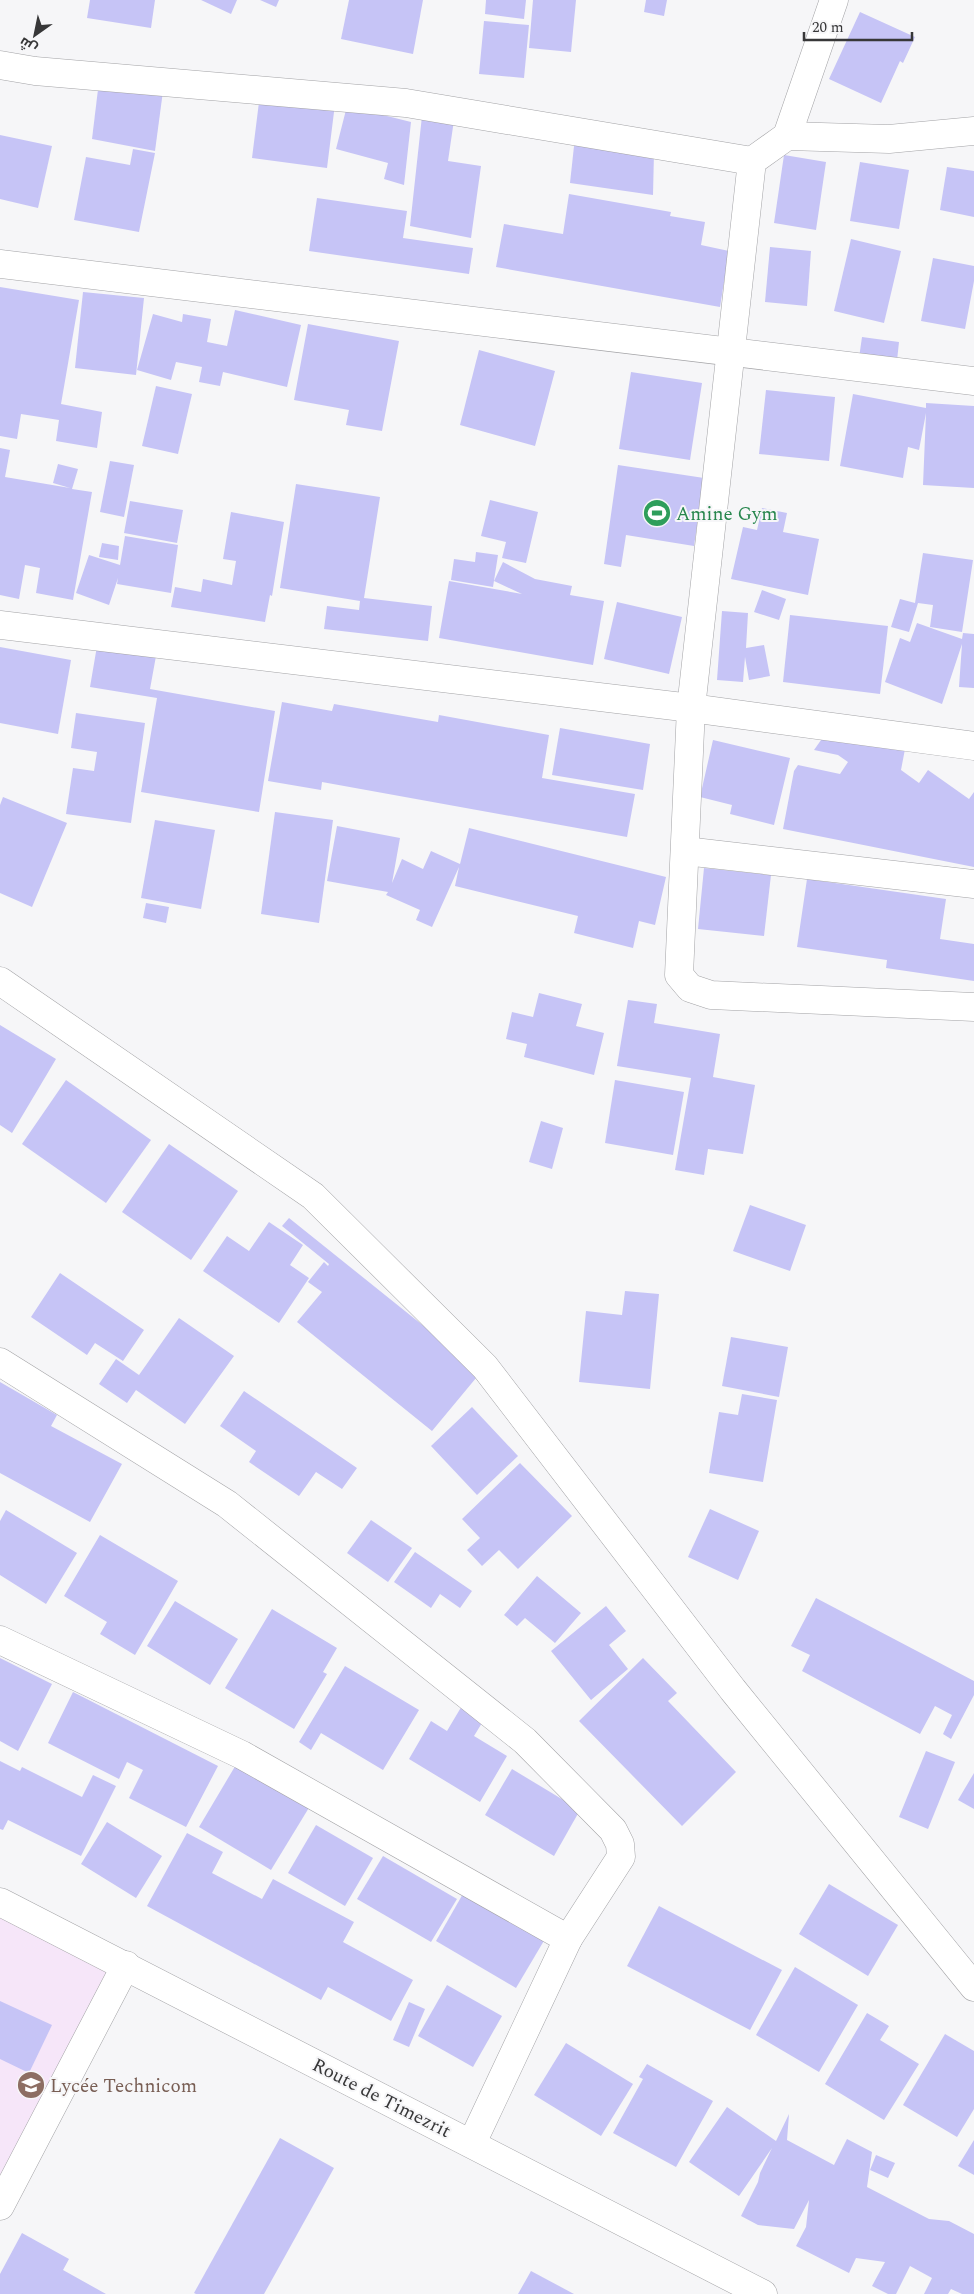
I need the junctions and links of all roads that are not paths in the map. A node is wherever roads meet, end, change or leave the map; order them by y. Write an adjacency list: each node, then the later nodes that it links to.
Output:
1 (834, 0): 4 (street)
2 (0, 65): 5 (street)
3 (974, 131): 4 (street)
4 (787, 136): 5 (street)
5 (752, 161): 7 (street)
6 (0, 264): 7 (street)
7 (732, 352): 8 (street); 10 (street)
8 (974, 381)
9 (0, 625): 10 (street)
10 (691, 708): 11 (street); 12 (street)
11 (974, 746)
12 (685, 851): 13 (street); 15 (street)
13 (974, 884)
14 (0, 981): 21 (street)
15 (974, 1007)
16 (0, 1362): 19 (street)
17 (0, 1640): 19 (street)
18 (0, 1902): 20 (street, Route de Timezrit)
19 (568, 1939): 22 (street)
20 (126, 1965): 22 (street, Route de Timezrit); 23 (street)
21 (974, 1987)
22 (472, 2143): 24 (street, Route de Timezrit)
23 (0, 2206)
24 (763, 2294)

